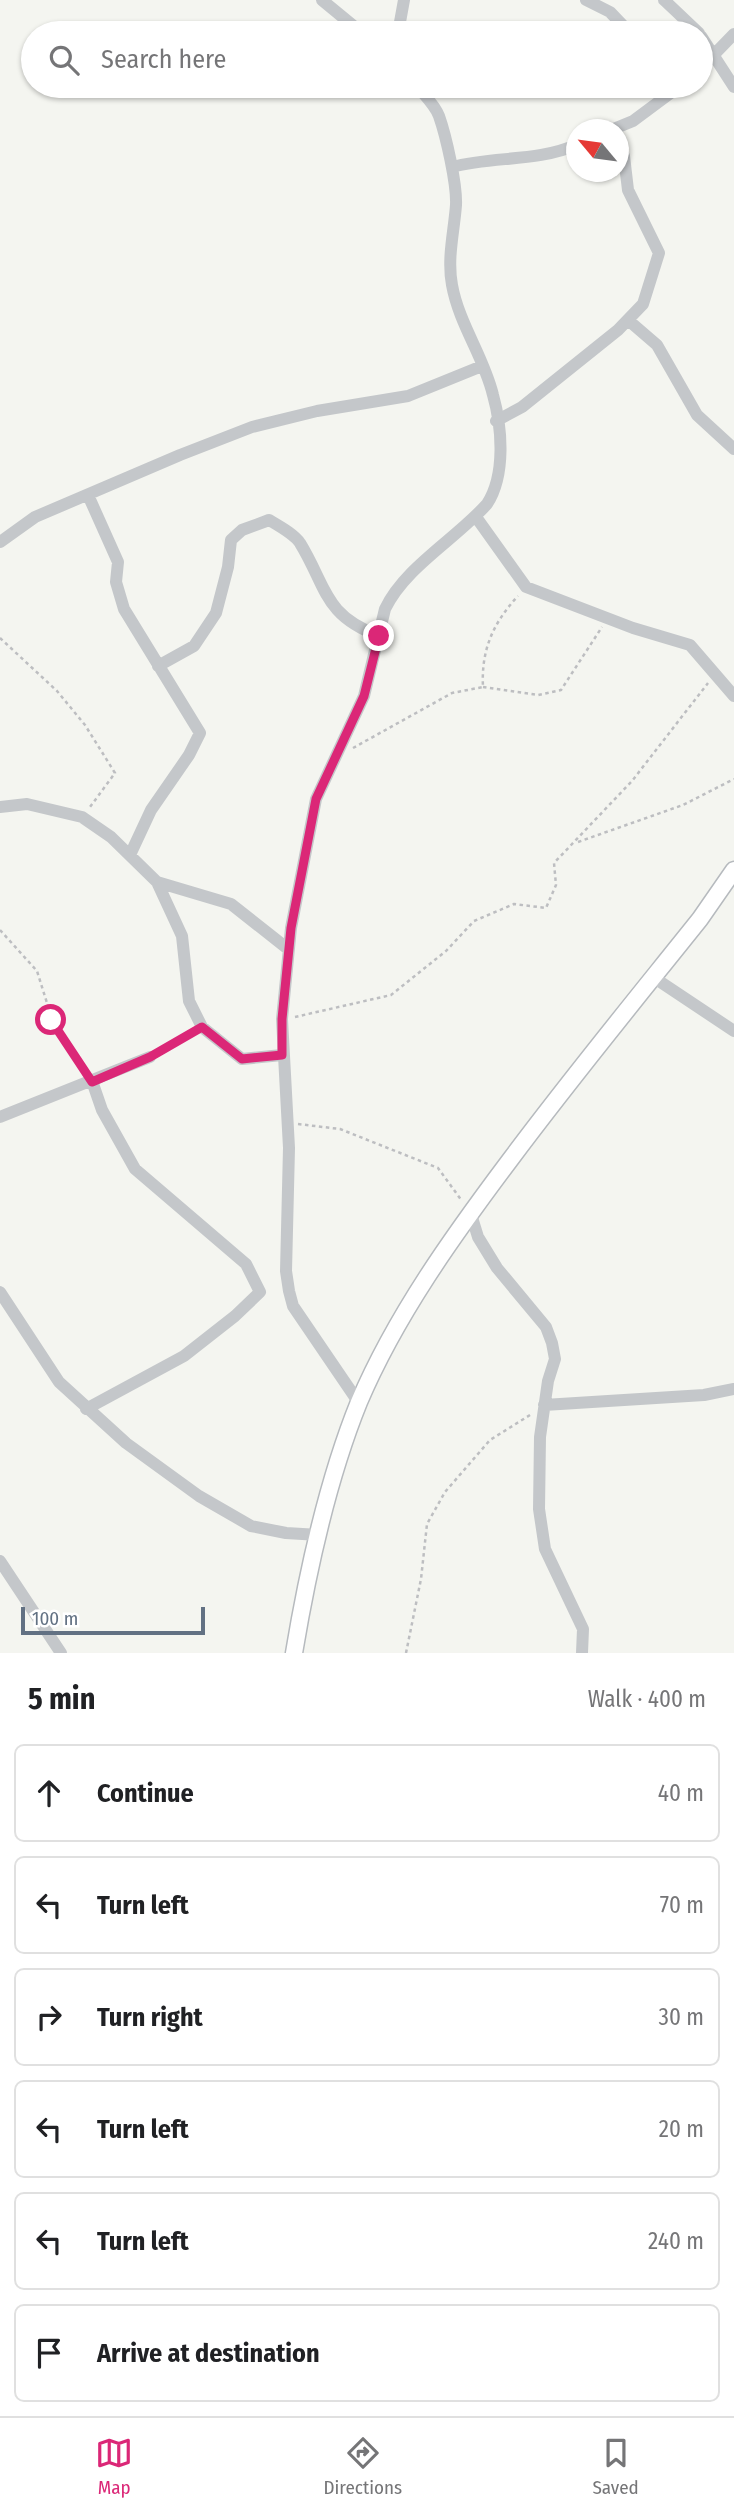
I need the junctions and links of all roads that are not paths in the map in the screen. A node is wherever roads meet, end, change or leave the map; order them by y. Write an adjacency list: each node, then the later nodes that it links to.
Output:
1 (321, 0): 5 (street)
2 (404, 0): 6 (street)
3 (586, 0): 7 (street)
4 (664, 0): 8 (street)
5 (347, 21)
6 (400, 21)
7 (619, 21)
8 (686, 21)
9 (734, 34): 10 (street)
10 (713, 58): 11 (street)
11 (734, 87)
12 (426, 98): 16 (street)
13 (662, 98): 14 (street)
14 (629, 123)
15 (566, 149): 16 (street)
16 (452, 167): 19 (street)
17 (627, 182): 18 (street)
18 (628, 320): 20 (street); 21 (street)
19 (482, 366): 20 (street); 22 (street)
20 (496, 421): 23 (street)
21 (734, 449)
22 (88, 495): 24 (street); 26 (street)
23 (476, 517): 25 (street); 27 (street)
24 (0, 542)
25 (379, 636): 26 (street); 32 (street)
26 (158, 666): 29 (street)
27 (734, 696)
28 (0, 807): 29 (street)
29 (130, 855): 31 (street)
30 (734, 870): 33 (main road)
31 (157, 883): 32 (street); 35 (street)
32 (288, 949): 35 (street)
33 (653, 977): 34 (street); 39 (main road)
34 (734, 1031)
35 (282, 1055): 42 (street)
36 (150, 1057): 37 (street)
37 (92, 1082): 38 (street); 44 (street)
38 (0, 1117)
39 (470, 1211): 42 (main road); 43 (street)
40 (0, 1292): 44 (street)
41 (734, 1389): 43 (street)
42 (359, 1403): 45 (main road)
43 (544, 1405): 49 (street)
44 (86, 1409): 45 (street)
45 (319, 1535): 48 (main road)
46 (0, 1561): 47 (street)
47 (61, 1653)
48 (294, 1653)
49 (582, 1653)

